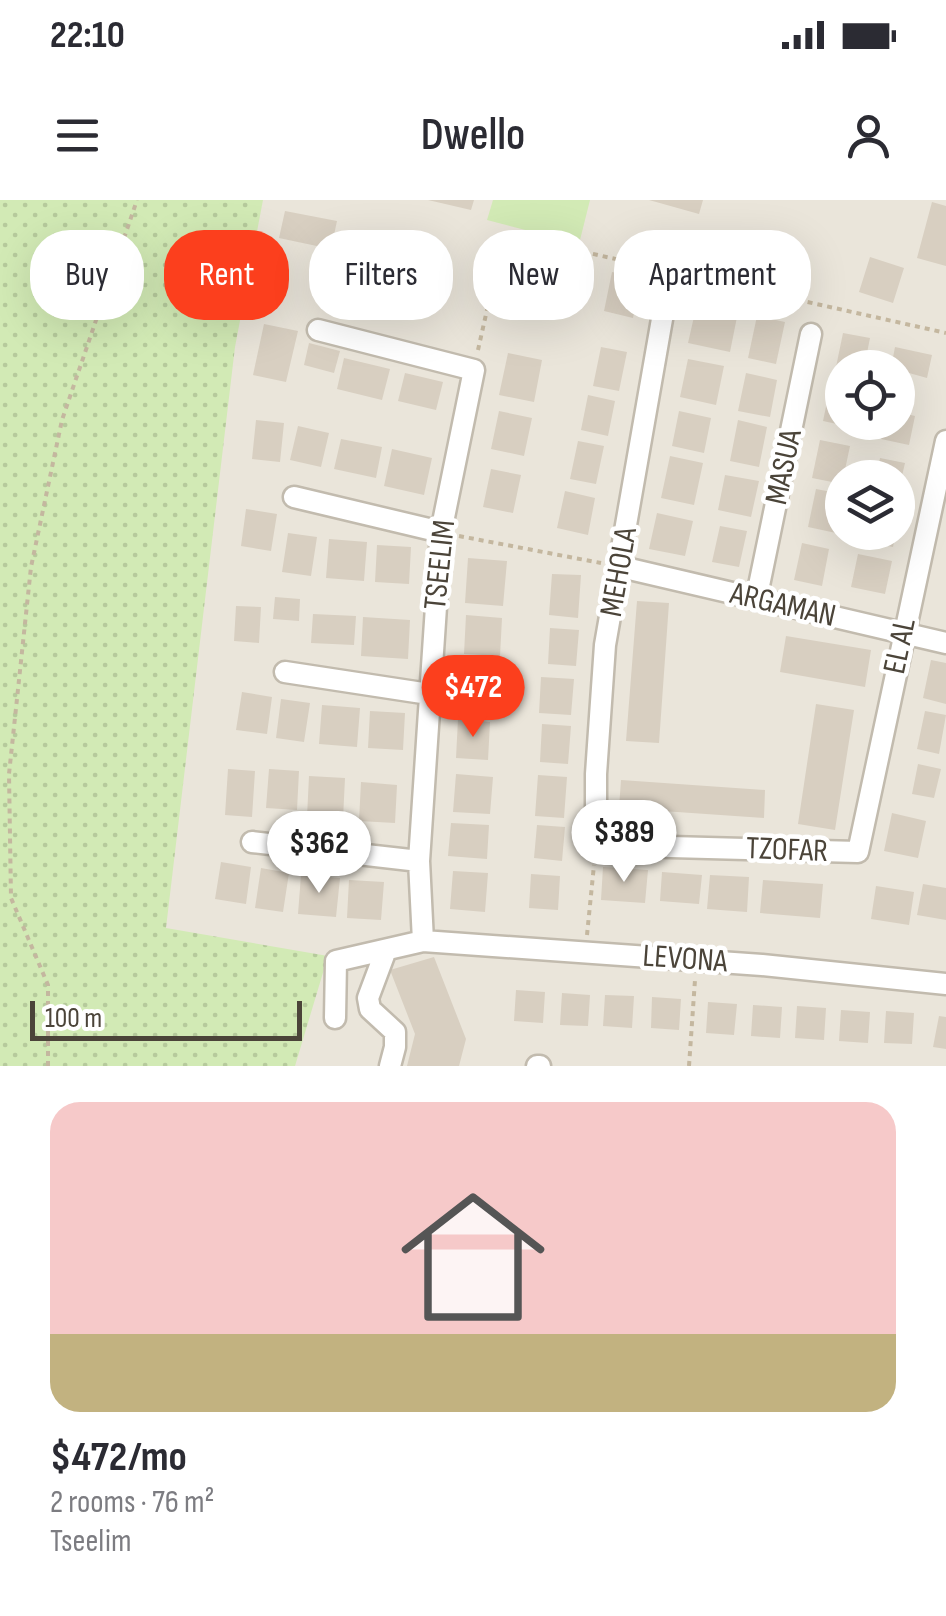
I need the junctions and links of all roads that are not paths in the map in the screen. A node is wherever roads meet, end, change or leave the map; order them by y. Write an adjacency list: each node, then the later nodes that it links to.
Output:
1 (661, 320): 7 (street, MEHOLA)
2 (318, 330): 6 (street, TSEELIM)
3 (811, 334): 8 (street, MASUA)
4 (946, 442): 9 (street, EL AL)
5 (294, 496): 6 (street)
6 (441, 532): 12 (street, TSEELIM)
7 (621, 567): 8 (street, ARGAMAN); 14 (street, MEHOLA)
8 (756, 600): 9 (street, ARGAMAN)
9 (903, 632): 10 (street, ARGAMAN); 15 (street, EL AL)
10 (946, 642)
11 (285, 672): 12 (street)
12 (429, 694): 16 (street, TSEELIM)
13 (252, 842): 16 (street)
14 (596, 845): 15 (street, TZOFAR)
15 (858, 852)
16 (419, 861): 17 (street, TSEELIM)
17 (423, 942): 18 (street, LEVONA); 19 (street, LEVONA)
18 (386, 950): 20 (street, LEVONA); 21 (street)
19 (946, 984)
20 (335, 1018)
21 (390, 1066)

